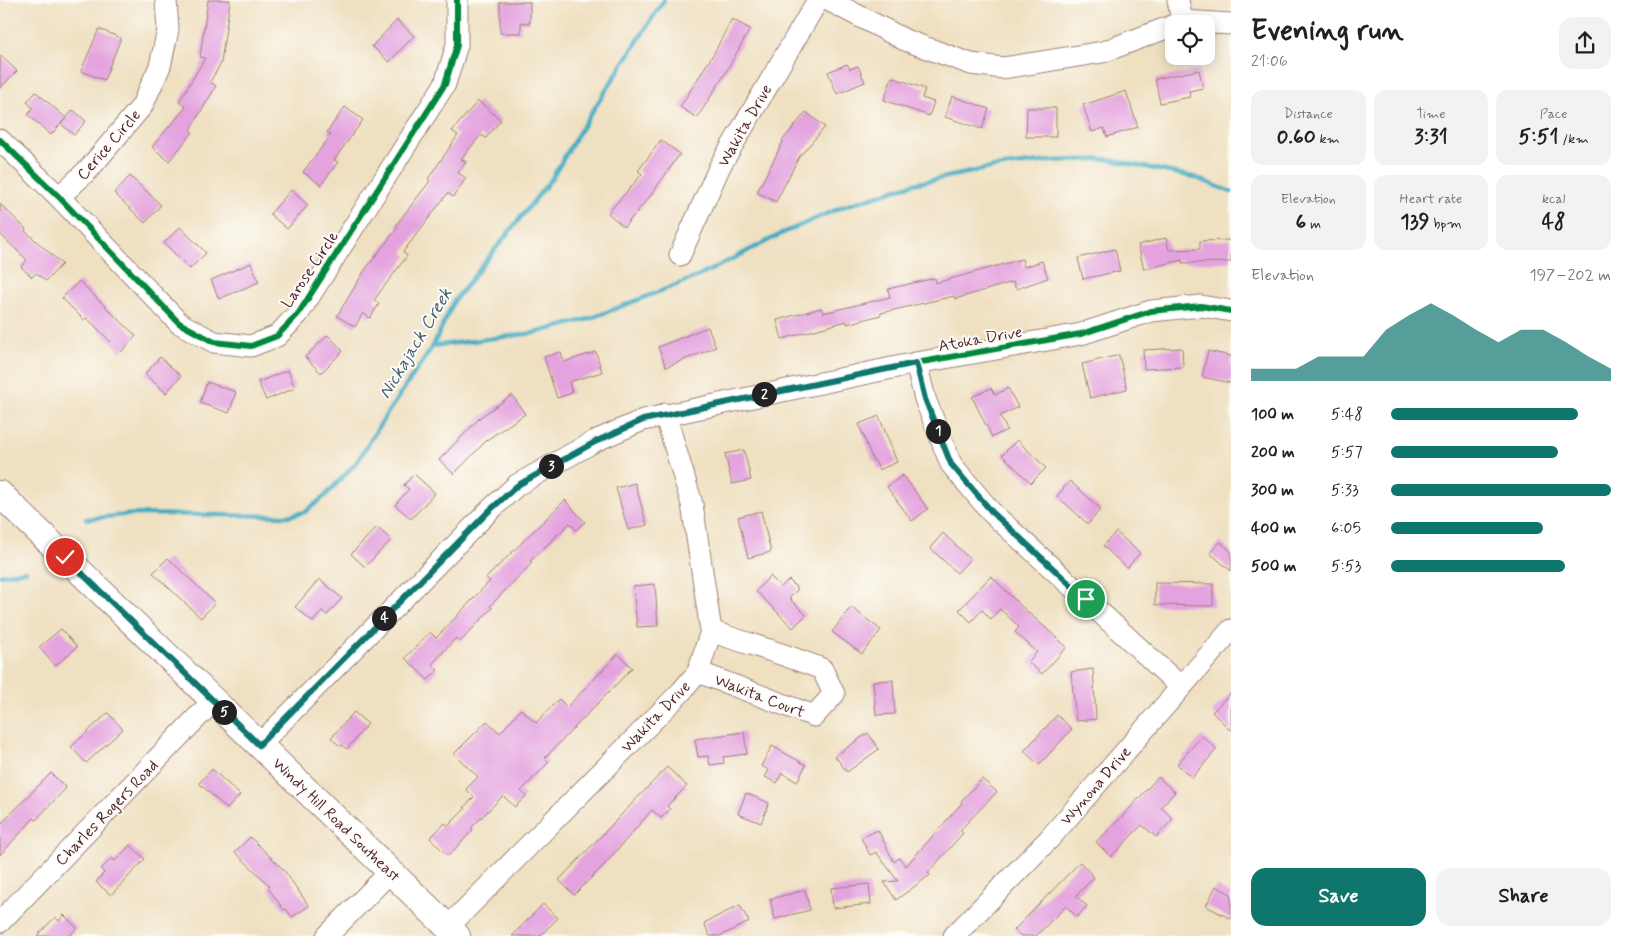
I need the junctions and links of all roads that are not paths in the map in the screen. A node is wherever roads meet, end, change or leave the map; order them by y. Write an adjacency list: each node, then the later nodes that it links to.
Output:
1 (166, 0): 11 (street, Cerice Circle)
2 (457, 0): 11 (street, Larose Circle)
3 (818, 0): 12 (street, Wakita Drive)
4 (828, 0): 9 (street)
5 (1178, 0): 6 (street)
6 (1177, 15)
7 (1215, 24): 8 (street)
8 (1231, 24)
9 (1165, 28)
10 (0, 140): 11 (street, Larose Circle)
11 (59, 197)
12 (680, 255)
13 (1231, 310): 14 (street, Atoka Drive)
14 (916, 363): 15 (street, Atoka Drive); 20 (street)
15 (665, 414): 18 (street, Wakita Drive); 22 (street, Atoka Drive)
16 (0, 494): 21 (main road, Windy Hill Road Southeast)
17 (1231, 630): 20 (street, Wynona Drive)
18 (711, 631): 19 (street, Wakita Drive); 19 (street, Wakita Court)
19 (698, 672): 25 (street, Wakita Drive)
20 (1180, 686): 27 (street, Wynona Drive)
21 (213, 701): 22 (main road, Windy Hill Road Southeast); 24 (street, Charles Rogers Road)
22 (259, 745): 23 (main road, Windy Hill Road Southeast)
23 (391, 871): 25 (main road, Windy Hill Road Southeast); 26 (street)
24 (0, 922)
25 (452, 931)
26 (326, 936)
27 (954, 936)

